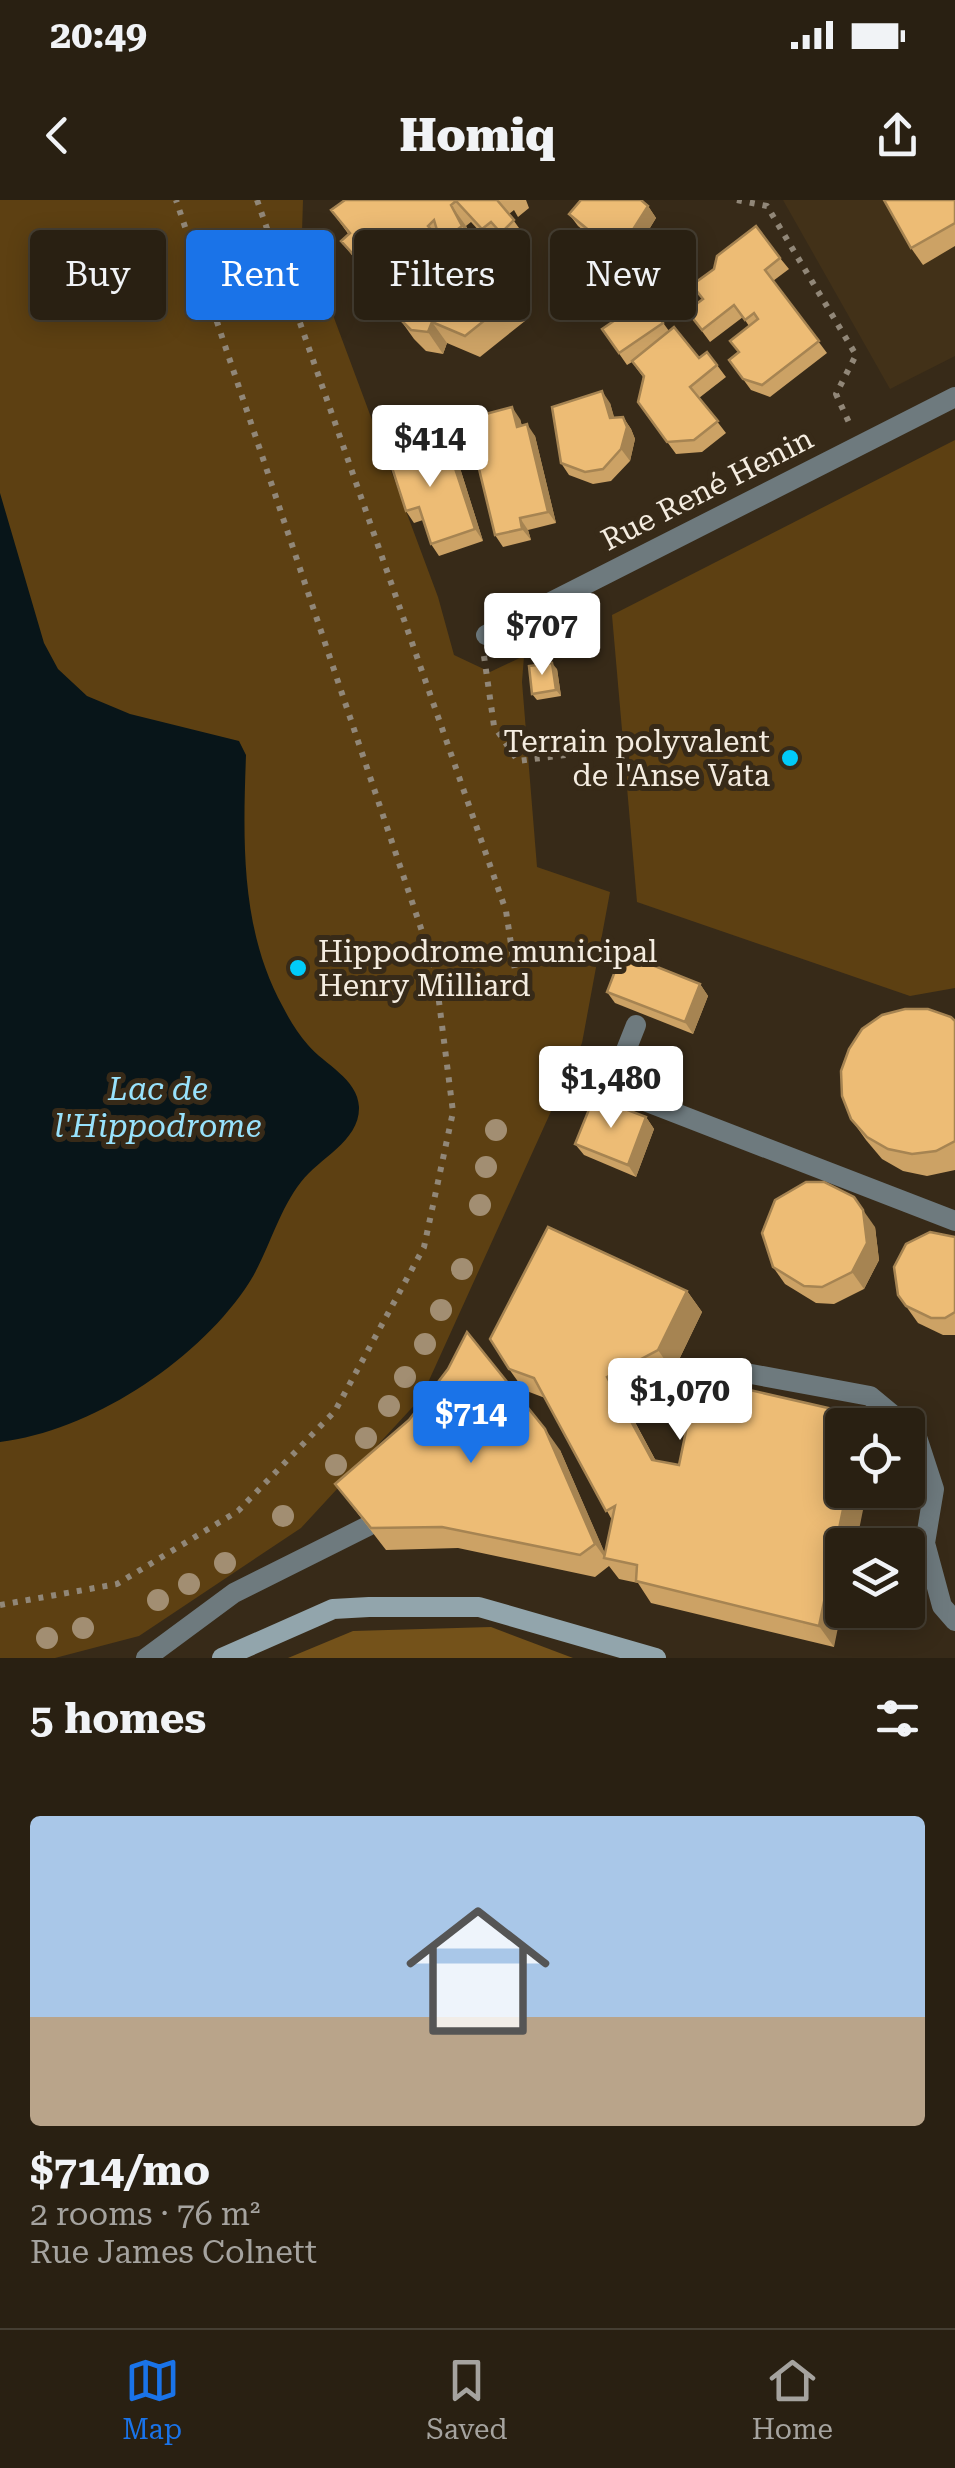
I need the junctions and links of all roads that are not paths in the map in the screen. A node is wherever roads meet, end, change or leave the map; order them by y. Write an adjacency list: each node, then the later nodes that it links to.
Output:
1 (955, 397): 2 (street, Rue René Henin)
2 (486, 635)
3 (636, 1025): 4 (street)
4 (955, 1221)
5 (676, 1407): 6 (street)
6 (884, 1408)
7 (925, 1462): 9 (street)
8 (368, 1526): 10 (street)
9 (955, 1621)
10 (146, 1658)
11 (222, 1658): 12 (main road)
12 (656, 1658)

